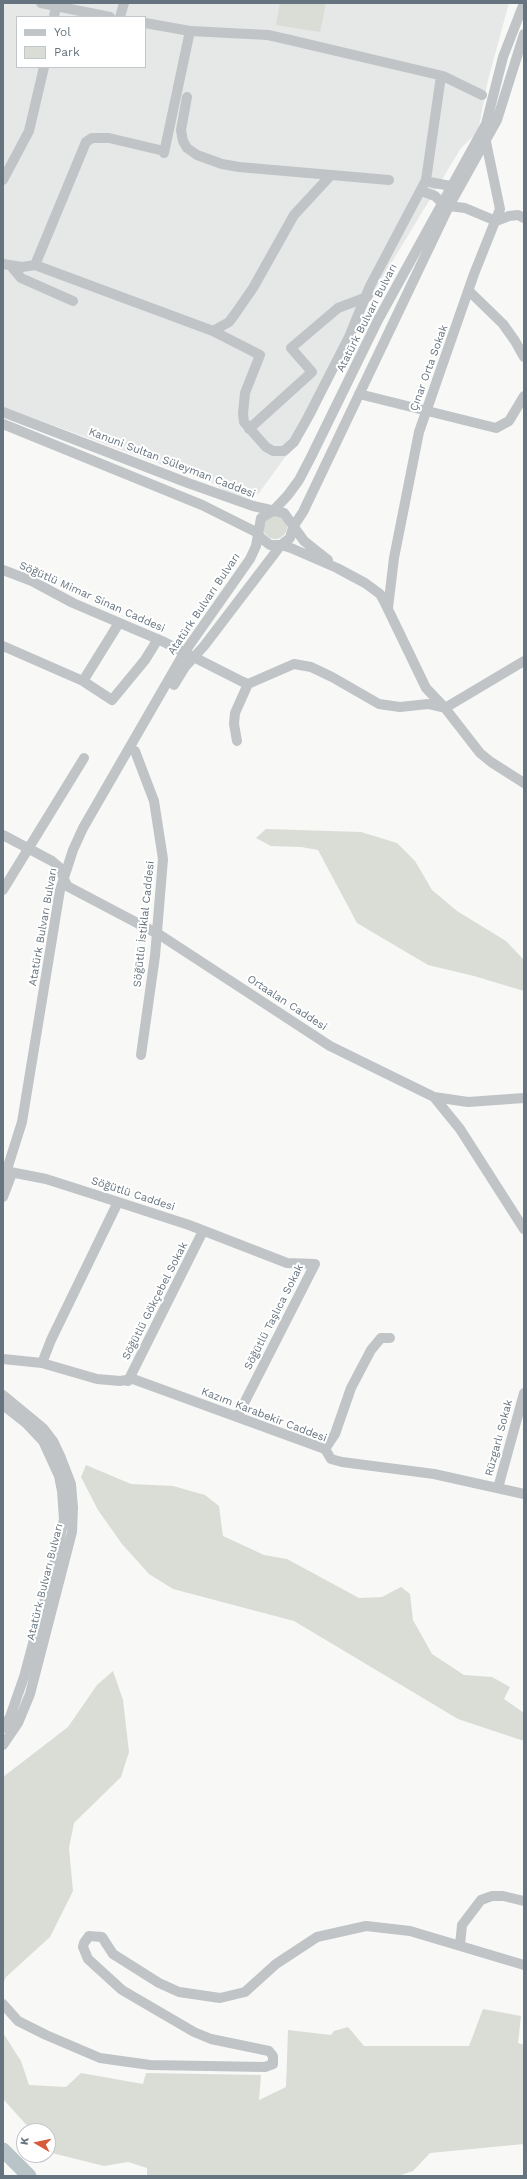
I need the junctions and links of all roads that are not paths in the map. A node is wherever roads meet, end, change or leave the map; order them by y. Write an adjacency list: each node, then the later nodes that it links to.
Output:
1 (41, 3): 4 (street)
2 (124, 3): 7 (street)
3 (524, 3): 20 (street, Atatürk Bulvarı Bulvarı)
4 (56, 6): 5 (street); 6 (street)
5 (54, 16)
6 (105, 16)
7 (120, 16)
8 (146, 23): 9 (street)
9 (190, 31): 12 (street); 26 (street)
10 (524, 34): 15 (street, Atatürk Bulvarı Bulvarı)
11 (44, 68): 17 (street)
12 (442, 76): 13 (street); 19 (street); 28 (street)
13 (482, 95)
14 (187, 97): 16 (street)
15 (486, 142): 22 (street, Atatürk Bulvarı Bulvarı); 24 (street, Çınar Orta Sokak)
16 (331, 176): 18 (street); 30 (street)
17 (3, 180)
18 (389, 180)
19 (429, 182): 20 (street); 21 (street)
20 (451, 186): 22 (street, Atatürk Bulvarı Bulvarı)
21 (424, 192): 22 (street); 28 (street)
22 (445, 204): 24 (street); 32 (street, Atatürk Bulvarı Bulvarı); 38 (street, Atatürk Bulvarı Bulvarı)
23 (524, 218): 24 (street)
24 (496, 221): 27 (street, Çınar Orta Sokak)
25 (7, 265): 26 (street); 29 (street)
26 (35, 265): 30 (street)
27 (469, 291): 31 (street); 34 (street, Çınar Orta Sokak)
28 (367, 297): 37 (street); 37 (street)
29 (73, 301)
30 (213, 332): 37 (street)
31 (524, 357)
32 (359, 394): 34 (street); 39 (street, Atatürk Bulvarı Bulvarı)
33 (524, 396): 34 (street)
34 (425, 411): 44 (street, Çınar Orta Sokak)
35 (3, 412): 38 (street, Kanuni Sultan Süleyman Caddesi)
36 (3, 424): 40 (street, Kanuni Sultan Süleyman Caddesi)
37 (249, 429)
38 (273, 511): 39 (street, Kanuni Sultan Süleyman Caddesi); 40 (street, Atatürk Bulvarı Bulvarı)
39 (293, 527): 41 (street, Atatürk Bulvarı Bulvarı); 42 (street, Kanuni Sultan Süleyman Caddesi)
40 (258, 533): 41 (street, Kanuni Sultan Süleyman Caddesi); 48 (street, Atatürk Bulvarı Bulvarı)
41 (281, 545): 42 (street, Kanuni Sultan Süleyman Caddesi); 49 (street, Atatürk Bulvarı Bulvarı)
42 (337, 568): 44 (street, Kanuni Sultan Süleyman Caddesi)
43 (3, 570): 45 (street, Söğütlü Mimar Sinan Caddesi)
44 (388, 608): 53 (street, Kanuni Sultan Süleyman Caddesi)
45 (119, 622): 46 (street, Söğütlü Mimar Sinan Caddesi); 51 (street)
46 (158, 639): 48 (street, Söğütlü Mimar Sinan Caddesi); 51 (street)
47 (3, 646): 51 (street)
48 (184, 653): 49 (street, Söğütlü Mimar Sinan Caddesi); 60 (street, Atatürk Bulvarı Bulvarı)
49 (195, 657): 52 (street, Söğütlü Mimar Sinan Caddesi); 55 (street, Atatürk Bulvarı Bulvarı)
50 (524, 662): 53 (street)
51 (83, 681)
52 (248, 684): 53 (street); 54 (street)
53 (445, 708): 57 (street)
54 (237, 741)
55 (135, 751): 61 (street, Atatürk Bulvarı Bulvarı); 63 (street, Söğütlü İstiklal Caddesi)
56 (84, 758): 59 (street)
57 (524, 783)
58 (3, 835): 59 (street)
59 (29, 848): 60 (street); 62 (street)
60 (63, 876): 61 (street); 67 (street, Atatürk Bulvarı Bulvarı)
61 (67, 886): 63 (street, Ortaalan Caddesi); 67 (street, Atatürk Bulvarı Bulvarı)
62 (3, 890)
63 (157, 933): 64 (street, Söğütlü İstiklal Caddesi); 65 (street, Ortaalan Caddesi)
64 (141, 1055)
65 (434, 1097): 66 (street); 71 (street, Ortaalan Caddesi)
66 (524, 1098)
67 (8, 1171): 68 (street, Atatürk Bulvarı Bulvarı); 69 (street, Atatürk Bulvarı Bulvarı); 70 (street, Söğütlü Caddesi)
68 (3, 1182)
69 (3, 1197)
70 (118, 1202): 72 (street, Söğütlü Caddesi); 76 (street)
71 (524, 1229)
72 (203, 1231): 73 (street, Söğütlü Caddesi); 77 (street, Söğütlü Gökçebel Sokak)
73 (253, 1249): 81 (street, Söğütlü Taşlıca Sokak)
74 (390, 1338): 82 (street)
75 (3, 1359): 76 (street, Kazım Karabekir Caddesi)
76 (42, 1363): 77 (street, Kazım Karabekir Caddesi)
77 (128, 1381): 81 (street, Kazım Karabekir Caddesi)
78 (524, 1393): 83 (street, Rüzgarlı Sokak)
79 (3, 1395): 86 (street, Atatürk Bulvarı Bulvarı)
80 (3, 1405): 85 (street, Atatürk Bulvarı Bulvarı)
81 (237, 1417): 82 (street, Kazım Karabekir Caddesi)
82 (325, 1449): 83 (street, Kazım Karabekir Caddesi)
83 (498, 1488): 84 (street, Kazım Karabekir Caddesi)
84 (524, 1494)
85 (3, 1728)
86 (3, 1745)
87 (524, 1901): 88 (street)
88 (460, 1945): 89 (street); 90 (street)
89 (524, 1965)
90 (3, 2004)

